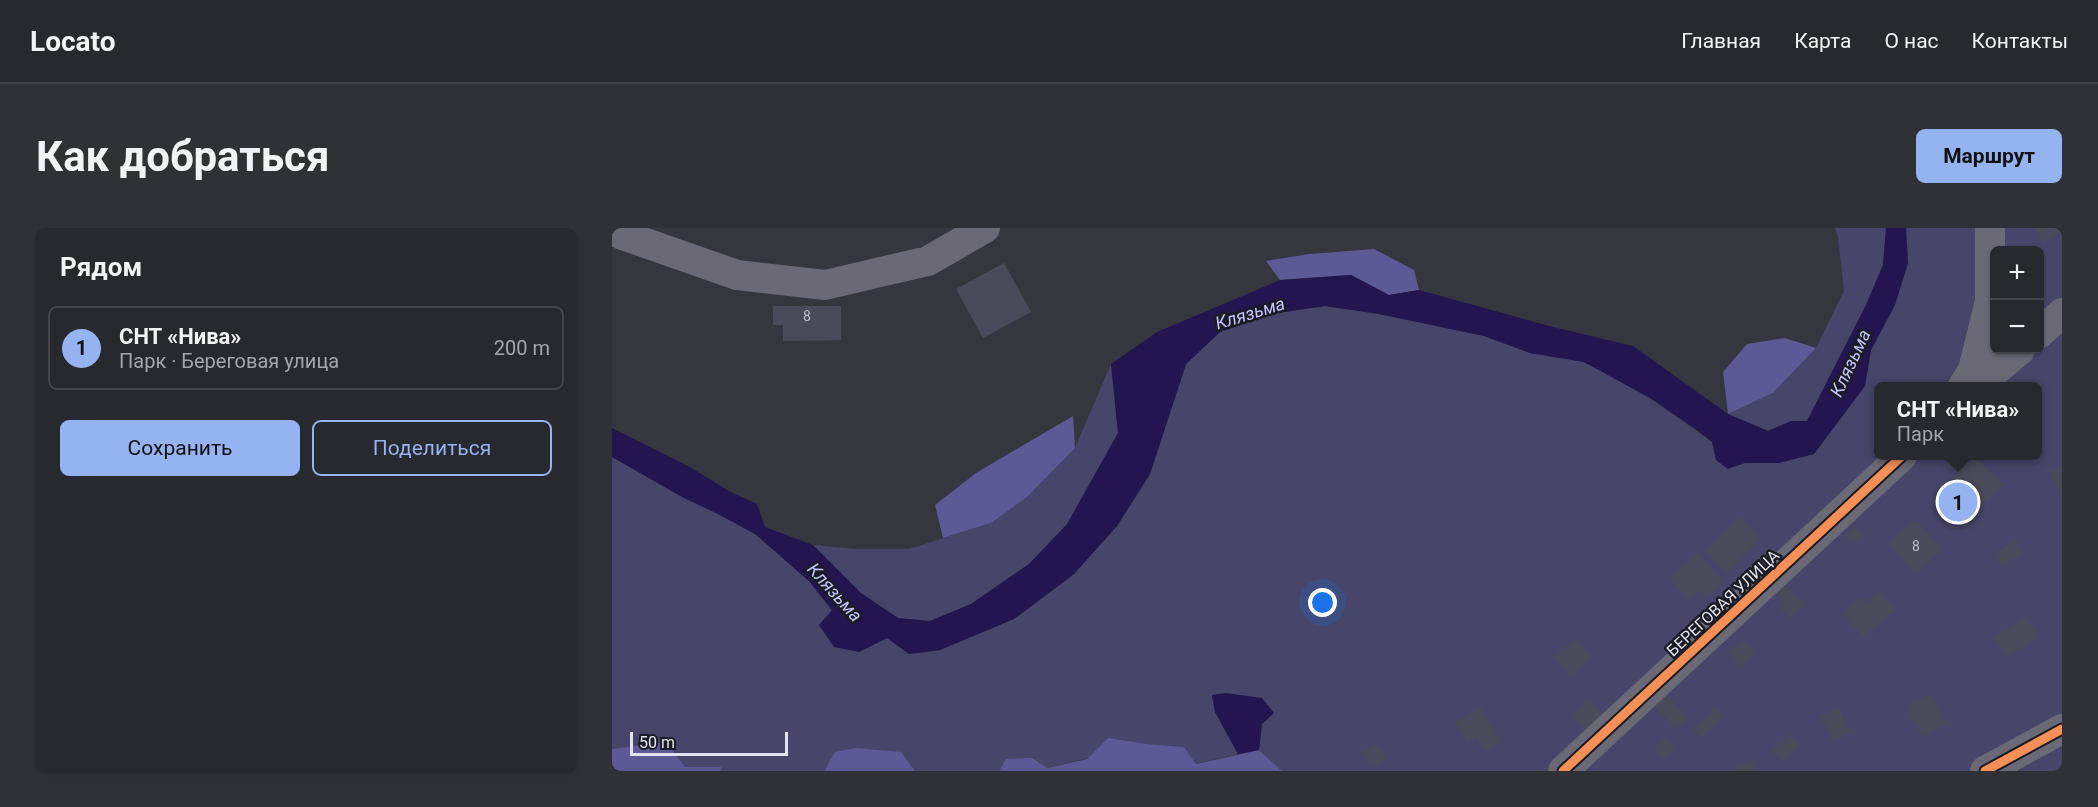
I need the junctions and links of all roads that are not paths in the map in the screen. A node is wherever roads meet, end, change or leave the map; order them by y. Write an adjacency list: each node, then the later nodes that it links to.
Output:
1 (986, 228): 3 (street)
2 (1990, 228): 7 (street)
3 (612, 229)
4 (2062, 313): 5 (street)
5 (2044, 329)
6 (2015, 354): 8 (street)
7 (1966, 382)
8 (1983, 382)
9 (1898, 460): 11 (street, БЕРЕГОВАЯ УЛИЦА)
10 (2062, 729): 12 (street)
11 (1563, 771)
12 (1985, 771)

